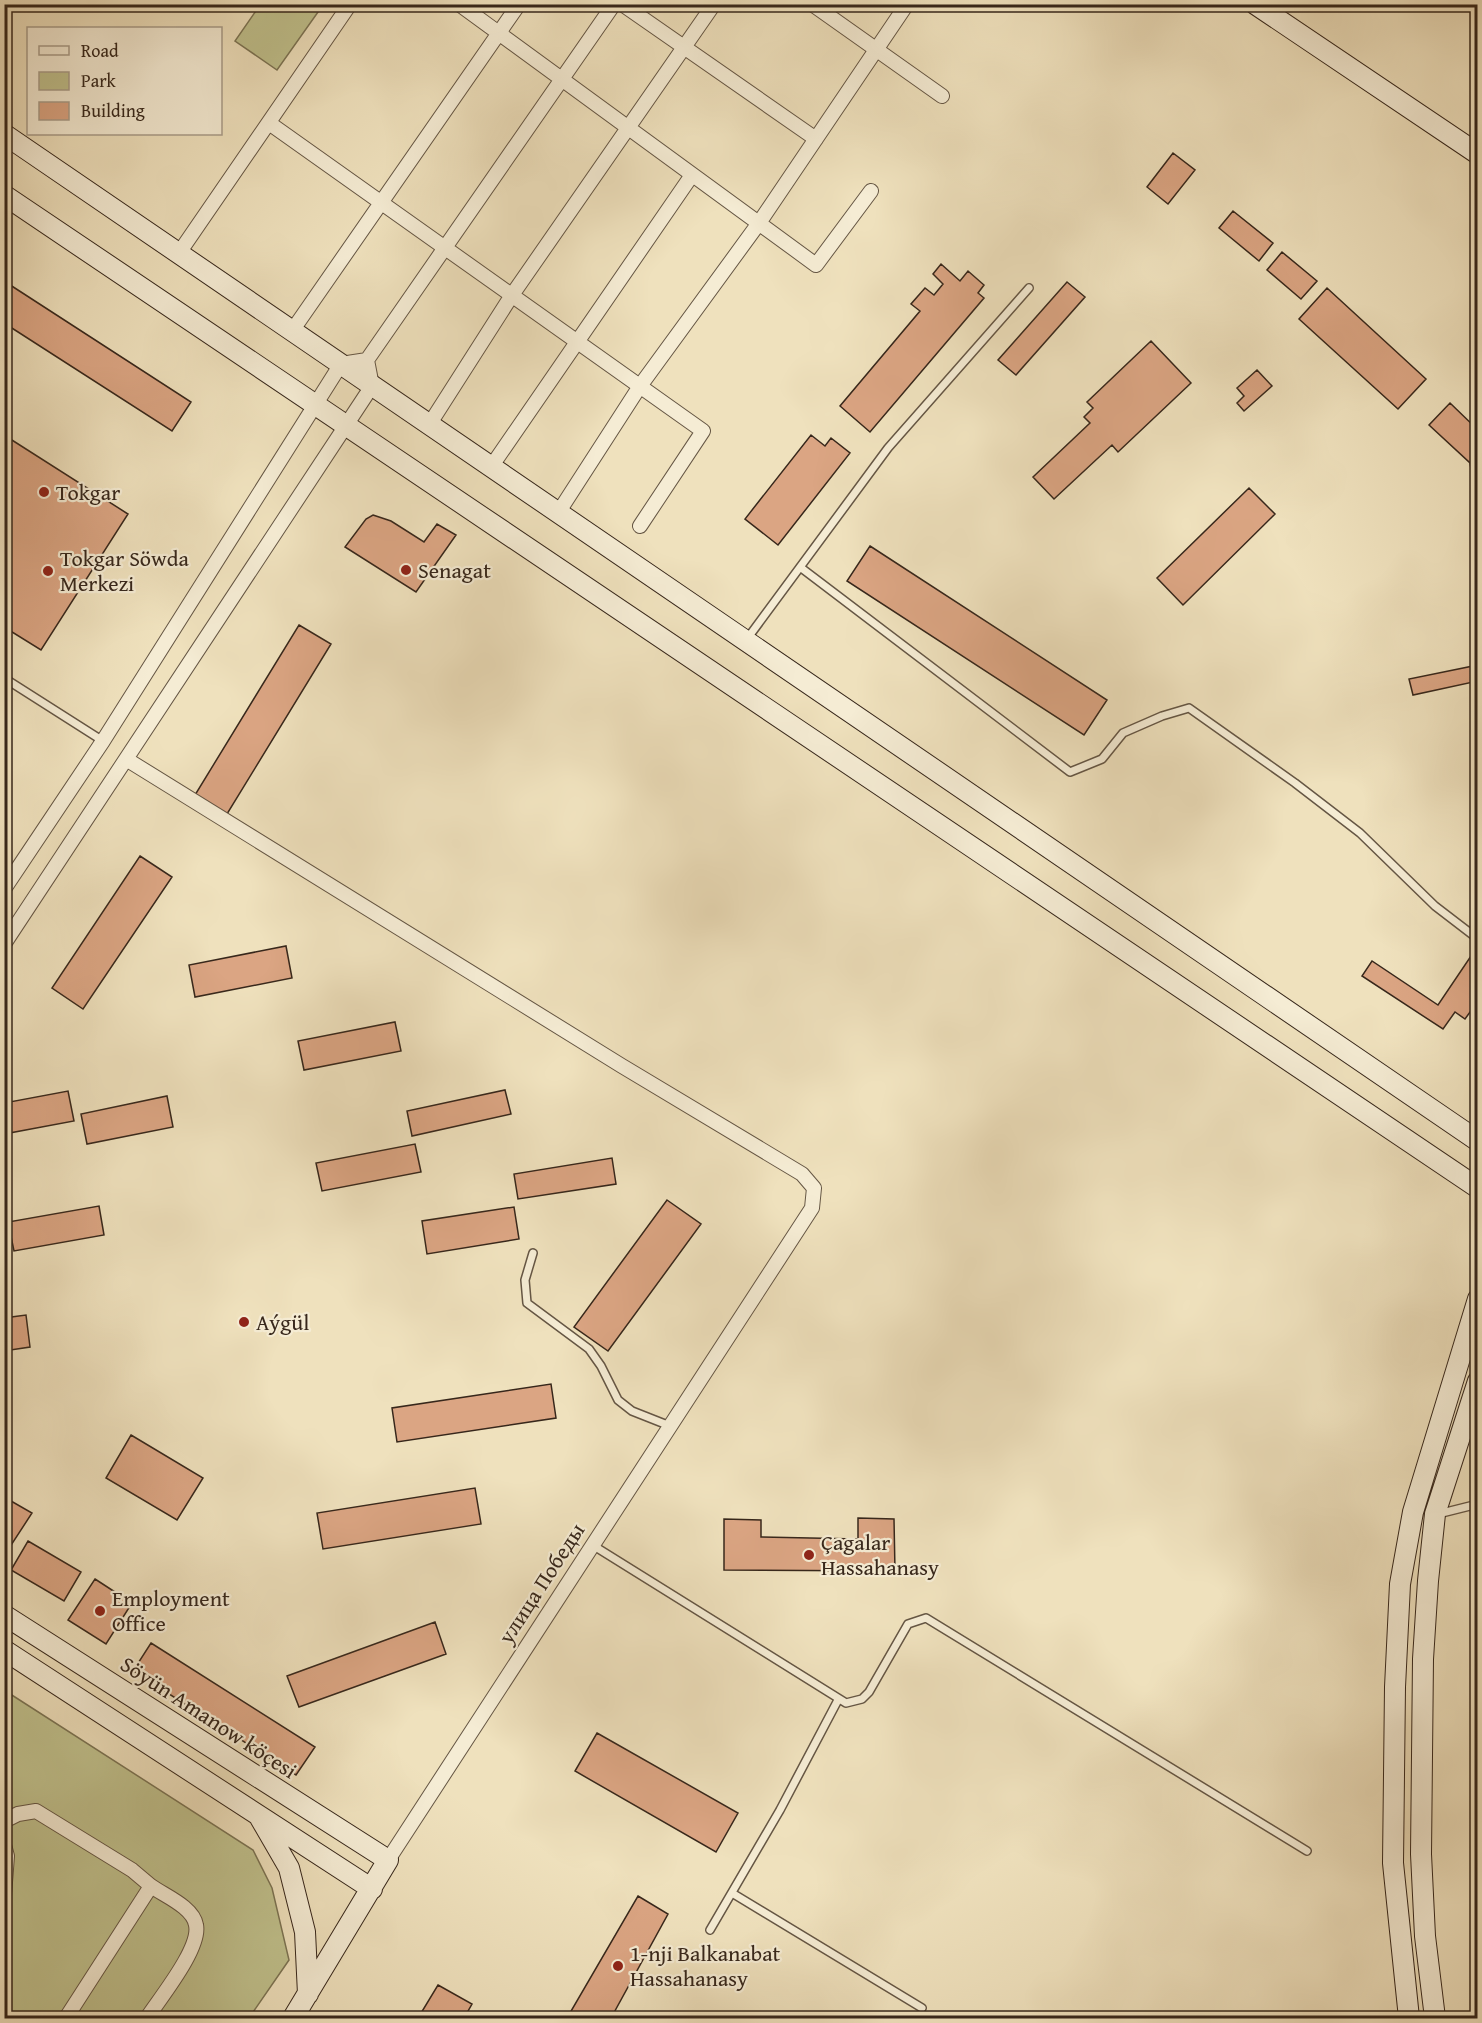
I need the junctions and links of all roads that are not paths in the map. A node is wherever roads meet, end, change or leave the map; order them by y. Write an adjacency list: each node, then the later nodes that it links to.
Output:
1 (350, 4): 15 (street)
2 (459, 4): 10 (street)
3 (519, 4): 10 (street)
4 (614, 4): 13 (street)
5 (622, 4): 11 (street)
6 (714, 4): 11 (street)
7 (907, 4): 12 (street)
8 (1256, 4): 19 (main road)
9 (812, 5): 12 (street)
10 (498, 33): 13 (street); 23 (street)
11 (684, 47): 16 (street); 18 (street)
12 (877, 50): 14 (street); 18 (street)
13 (563, 80): 16 (street); 25 (street)
14 (942, 96)
15 (269, 123): 23 (street); 26 (street)
16 (629, 128): 20 (street); 28 (street)
17 (4, 134): 26 (main road)
18 (816, 139): 24 (street)
19 (1478, 154)
20 (692, 175): 24 (street); 30 (street)
21 (871, 191): 24 (street)
22 (4, 195): 35 (main road)
23 (382, 203): 25 (street); 29 (street)
24 (759, 224): 34 (street)
25 (446, 248): 28 (street); 31 (street)
26 (178, 253): 29 (main road)
27 (1029, 288): 41 (lane)
28 (512, 295): 30 (street); 36 (street)
29 (292, 331): 32 (main road)
30 (577, 341): 34 (street); 38 (street)
31 (367, 360): 32 (street); 33 (street)
32 (341, 364): 33 (main road); 35 (street)
33 (372, 386): 36 (main road); 37 (street)
34 (640, 386): 39 (street); 40 (street)
35 (313, 405): 37 (main road); 44 (street)
36 (429, 425): 38 (main road)
37 (345, 427): 45 (street); 50 (main road)
38 (491, 467): 39 (main road)
39 (558, 513): 42 (main road)
40 (640, 526)
41 (800, 567): 42 (lane); 47 (lane)
42 (745, 641): 49 (main road)
43 (4, 678): 44 (lane)
44 (103, 741): 46 (street)
45 (126, 759): 48 (street); 54 (street, улица Победы)
46 (4, 889)
47 (1478, 939)
48 (4, 944)
49 (1478, 1141)
50 (1478, 1188)
51 (533, 1253): 54 (lane)
52 (1478, 1299): 76 (main road)
53 (1478, 1381): 56 (main road)
54 (670, 1426): 57 (street, улица Победы)
55 (1478, 1504): 56 (lane)
56 (1435, 1514): 77 (main road)
57 (594, 1546): 60 (lane); 65 (street, улица Победы)
58 (4, 1615): 65 (main road, Söyün Amanow köçesi)
59 (4, 1650): 61 (main road)
60 (838, 1700): 64 (lane); 68 (lane)
61 (259, 1815): 67 (main road); 71 (main road)
62 (4, 1821): 66 (street)
63 (4, 1845): 69 (street)
64 (1307, 1851)
65 (388, 1860): 67 (main road, улица Победы)
66 (151, 1886): 73 (street); 74 (street)
67 (372, 1889): 71 (main road, улица Победы)
68 (732, 1893): 70 (lane); 72 (lane)
69 (4, 1895)
70 (710, 1930)
71 (308, 1994): 75 (main road, улица Победы)
72 (922, 2008)
73 (66, 2019)
74 (147, 2019)
75 (293, 2019)
76 (1409, 2019)
77 (1435, 2019)

